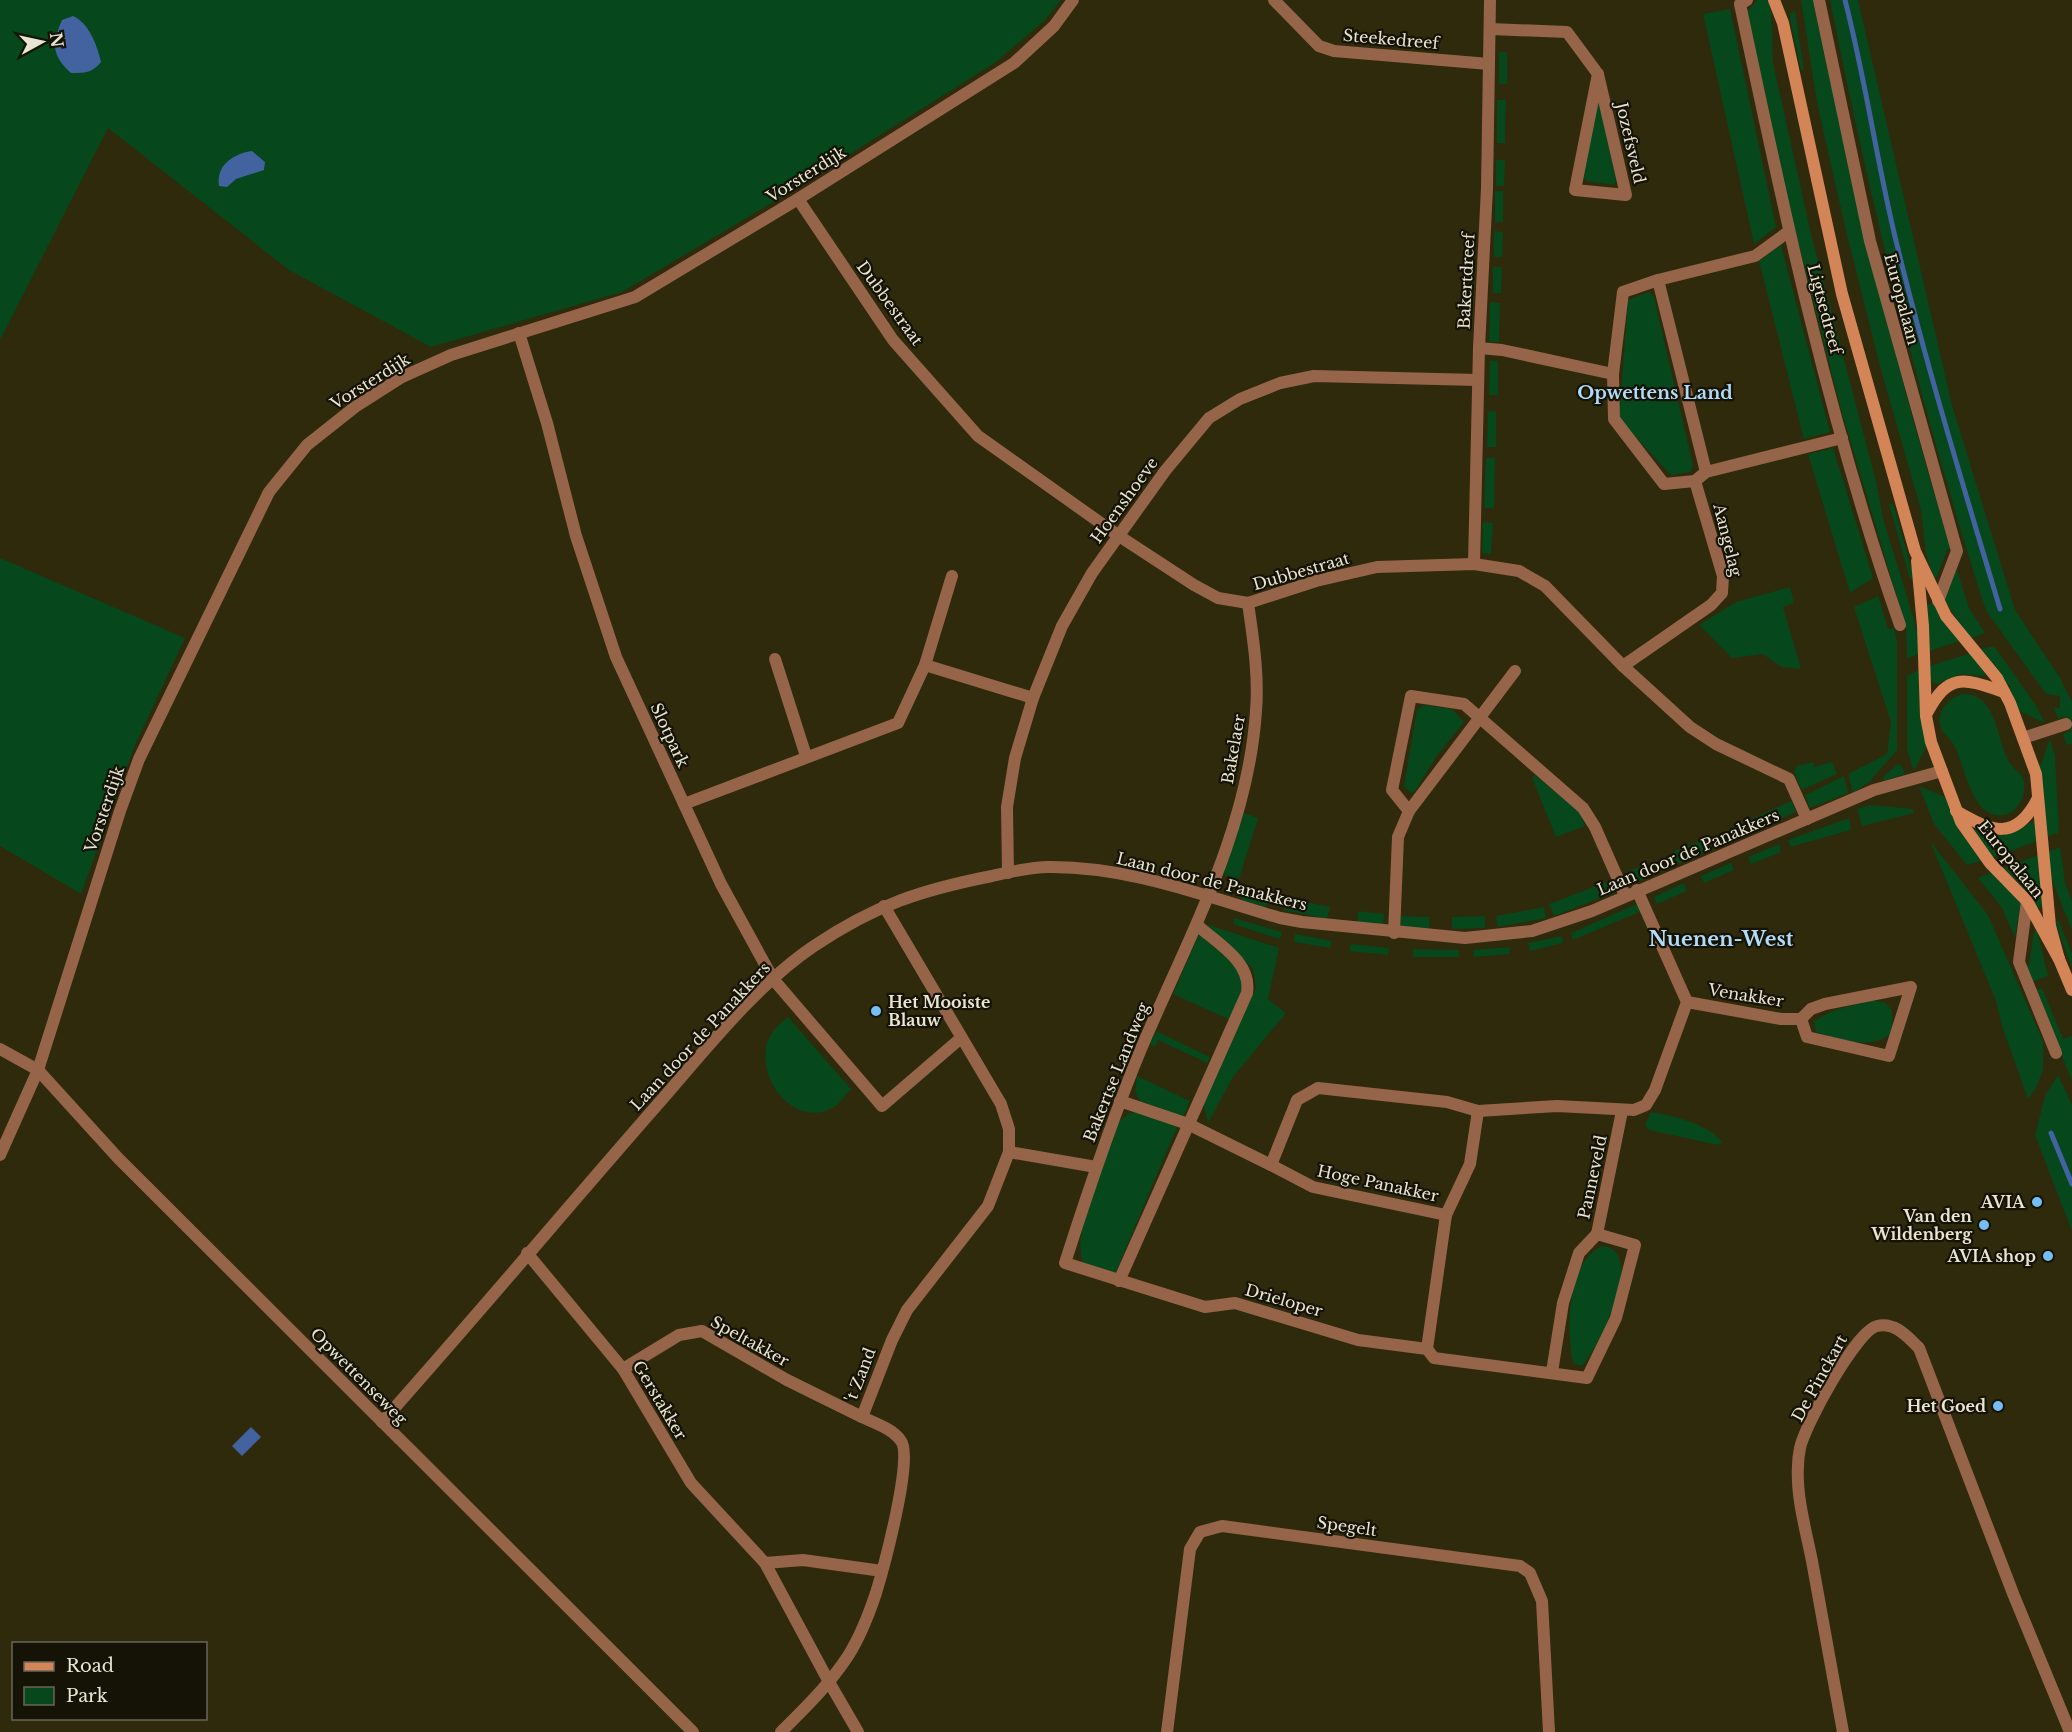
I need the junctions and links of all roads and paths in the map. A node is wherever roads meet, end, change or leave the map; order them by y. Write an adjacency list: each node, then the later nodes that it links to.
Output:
1 (1073, 0): 12 (street, Vorsterdijk)
2 (1274, 0): 10 (street, Steekedreef)
3 (1490, 0): 9 (street, Bakertdreef)
4 (1747, 0): 13 (street, Ligtsedreef)
5 (1774, 0): 8 (main road)
6 (1784, 0): 8 (main road)
7 (1819, 0): 26 (street, Europalaan)
8 (1783, 22): 23 (main road)
9 (1491, 29): 10 (street, Bakertdreef); 11 (street, Jozefsveld)
10 (1489, 64): 16 (street, Bakertdreef)
11 (1598, 74): 11 (street, Jozefsveld)
12 (798, 199): 15 (street, Vorsterdijk); 22 (street, Dubbestraat)
13 (1788, 232): 14 (street); 19 (street, Ligtsedreef)
14 (1658, 280): 17 (street); 20 (street)
15 (519, 333): 42 (street, Slotpark); 62 (street, Vorsterdijk)
16 (1479, 348): 17 (street); 18 (street, Bakertdreef)
17 (1613, 374): 21 (street)
18 (1478, 380): 22 (street, Hoenshoeve); 24 (street, Bakertdreef)
19 (1842, 438): 20 (street); 28 (street, Ligtsedreef)
20 (1706, 472): 21 (street)
21 (1695, 481): 31 (street, Aangelag)
22 (1119, 536): 27 (street, Dubbestraat); 34 (street, Hoenshoeve)
23 (1915, 551): 26 (main road); 35 (main road)
24 (1474, 564): 27 (street, Dubbestraat); 31 (street, Dubbestraat)
25 (952, 576): 30 (street)
26 (1938, 601): 33 (main road)
27 (1248, 603): 49 (street, Bakelaer)
28 (1900, 625)
29 (775, 658): 39 (street)
30 (925, 665): 34 (street); 39 (street)
31 (1623, 666): 45 (street, Dubbestraat)
32 (1515, 671): 36 (street)
33 (2004, 692): 35 (main road); 38 (main road)
34 (1033, 698): 46 (street, Hoenshoeve)
35 (1926, 716): 40 (main road)
36 (1478, 717): 43 (street); 43 (street); 48 (street)
37 (2066, 723): 38 (street)
38 (2023, 738): 41 (main road)
39 (806, 756): 42 (street)
40 (1942, 771): 44 (main road); 45 (street, Laan door de Panakkers)
41 (2038, 797): 44 (main road); 54 (main road, Europalaan)
42 (684, 804): 55 (street, Slotpark)
43 (1409, 811): 53 (street)
44 (1956, 811): 50 (main road, Europalaan)
45 (1807, 819): 47 (street, Laan door de Panakkers)
46 (1008, 873): 49 (street, Laan door de Panakkers); 51 (street, Laan door de Panakkers)
47 (1637, 890): 48 (street, Laan door de Panakkers); 57 (street)
48 (1625, 895): 53 (street, Laan door de Panakkers)
49 (1209, 897): 52 (street, Bakertse Landweg); 53 (street, Laan door de Panakkers)
50 (2026, 901): 54 (main road, Europalaan); 61 (street)
51 (884, 906): 55 (street, Laan door de Panakkers); 59 (street)
52 (1197, 925): 63 (street, Bakertse Landweg); 66 (street)
53 (1394, 933)
54 (2059, 959): 56 (main road, Europalaan)
55 (773, 979): 59 (street, Slotpark); 73 (street, Laan door de Panakkers)
56 (2072, 990)
57 (1687, 1002): 58 (street, Venakker); 65 (street)
58 (1801, 1019): 58 (street, Venakker)
59 (961, 1038): 67 (street)
60 (0, 1049): 62 (street, Opwettenseweg)
61 (2056, 1053)
62 (38, 1070): 68 (street, Vorsterdijk); 80 (street, Opwettenseweg)
63 (1120, 1101): 66 (street, Hoge Panakker); 70 (street, Bakertse Landweg)
64 (1478, 1111): 65 (street); 69 (street); 71 (street, Hoge Panakker)
65 (1622, 1111): 72 (street, Panneveld)
66 (1188, 1124): 69 (street, Hoge Panakker); 75 (street)
67 (1009, 1152): 70 (street); 79 (street, 't Zand)
68 (0, 1155)
69 (1271, 1165): 71 (street, Hoge Panakker)
70 (1096, 1167): 74 (street, Bakertse Landweg)
71 (1446, 1215): 76 (street)
72 (1597, 1234): 78 (street, Panneveld); 78 (street, Panneveld)
73 (527, 1253): 77 (street, Gerstakker); 80 (street, Laan door de Panakkers)
74 (1065, 1263): 75 (street, Drieloper)
75 (1119, 1281): 76 (street, Drieloper)
76 (1427, 1349): 78 (street, Drieloper)
77 (623, 1369): 79 (street, Speltakker); 81 (street, Gerstakker)
78 (1552, 1372)
79 (862, 1417): 82 (street, 't Zand)
80 (382, 1422): 84 (street, Opwettenseweg)
81 (765, 1563): 82 (street); 83 (street, Gerstakker)
82 (882, 1571): 83 (street, 't Zand)
83 (829, 1682): 85 (street, 't Zand); 86 (street, Gerstakker)
84 (693, 1732)
85 (781, 1732)
86 (858, 1732)
87 (1167, 1732): 88 (street, Spegelt)
88 (1549, 1732)
89 (1843, 1732): 90 (street, De Pinckart)
90 (2070, 1732)

